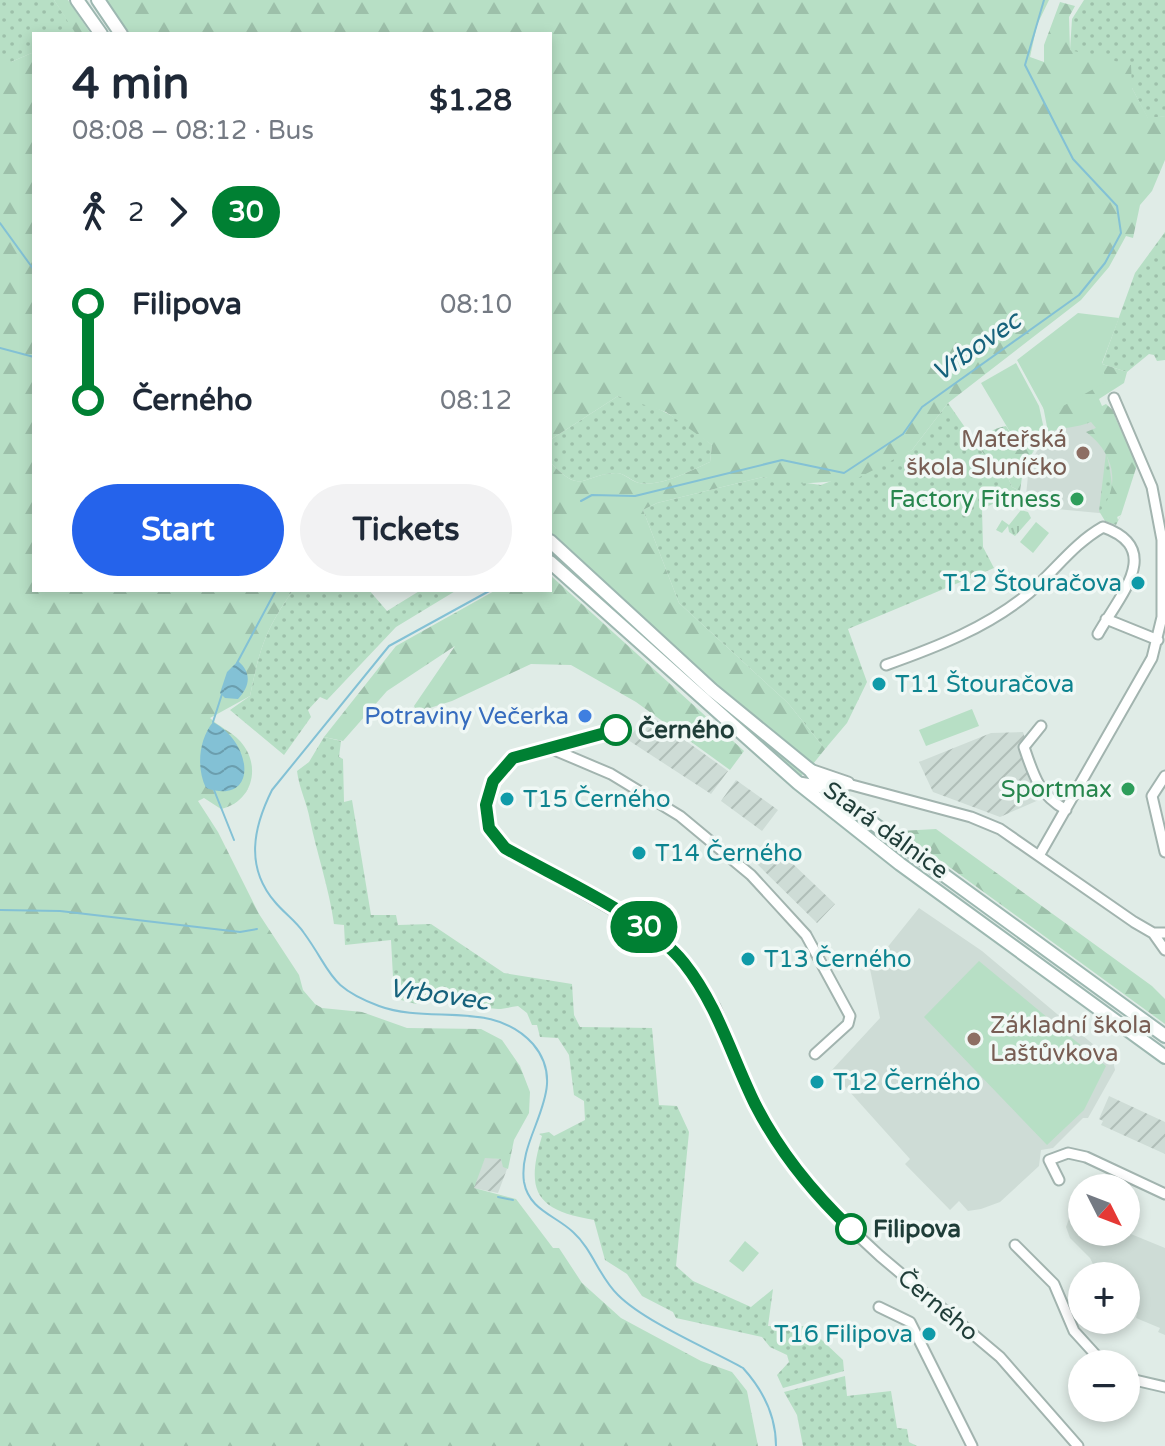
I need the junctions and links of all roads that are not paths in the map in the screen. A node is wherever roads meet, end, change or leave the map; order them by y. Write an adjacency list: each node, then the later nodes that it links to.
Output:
1 (77, 0): 3 (main road)
2 (98, 0): 4 (main road)
3 (100, 32)
4 (120, 32)
5 (1114, 398): 10 (street)
6 (552, 543): 13 (main road, Stará dálnice)
7 (552, 564): 15 (main road, Stará dálnice)
8 (1106, 619): 9 (street); 10 (street); 11 (street)
9 (1098, 634)
10 (1158, 640): 18 (street)
11 (886, 665)
12 (1041, 726): 18 (street)
13 (810, 770): 16 (street); 17 (main road, Stará dálnice)
14 (1165, 776): 19 (street)
15 (798, 783): 17 (street); 27 (main road, Stará dálnice)
16 (848, 784): 17 (street); 21 (street)
17 (823, 787): 25 (main road, Stará dálnice)
18 (1066, 810): 21 (street)
19 (1162, 832): 20 (street)
20 (1165, 852)
21 (1040, 854): 22 (street)
22 (1153, 933): 23 (street); 24 (street)
23 (1165, 933)
24 (1165, 950)
25 (1165, 1036)
26 (815, 1054): 36 (street, Černého)
27 (1165, 1057)
28 (1059, 1180): 29 (street)
29 (1165, 1194)
30 (1015, 1245): 32 (street)
31 (879, 1307): 35 (street)
32 (1091, 1350)
33 (1140, 1381): 34 (street)
34 (1165, 1387)
35 (972, 1446)
36 (1078, 1446)

